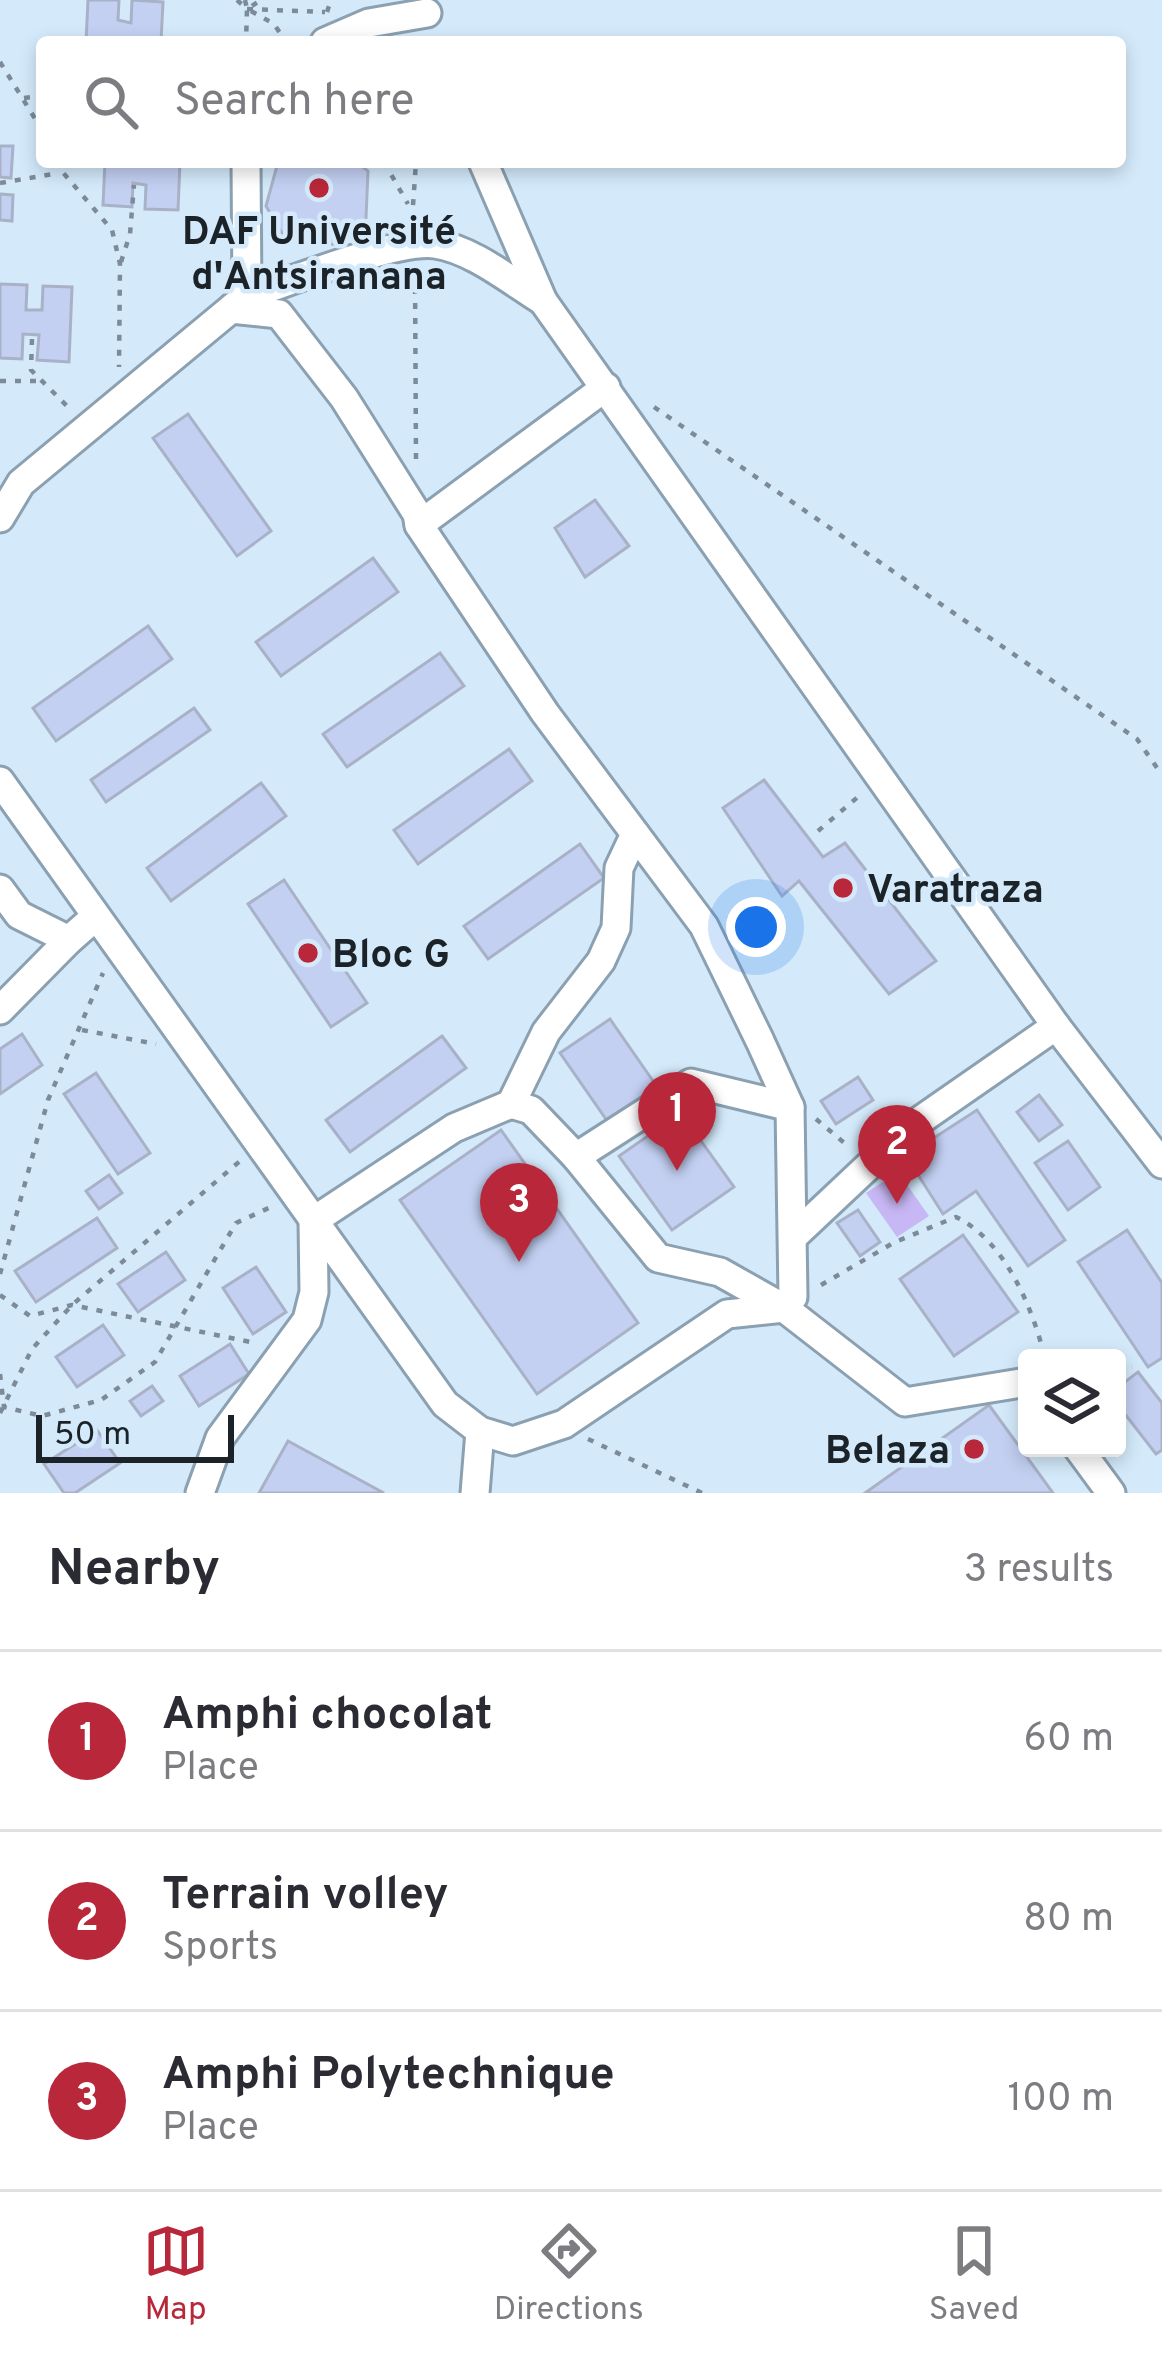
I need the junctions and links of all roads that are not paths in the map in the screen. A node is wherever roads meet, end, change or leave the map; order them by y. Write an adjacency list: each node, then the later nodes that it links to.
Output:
1 (427, 7): 2 (street)
2 (339, 36)
3 (246, 168): 6 (street)
4 (486, 168): 5 (street)
5 (543, 301): 6 (street); 7 (street)
6 (239, 303): 8 (street); 9 (street)
7 (606, 387): 9 (street); 16 (street)
8 (0, 518)
9 (419, 525): 11 (street)
10 (0, 781): 13 (street)
11 (635, 834): 17 (street); 18 (street)
12 (0, 889): 14 (street)
13 (94, 918): 14 (street); 22 (street)
14 (69, 940): 15 (street)
15 (0, 1010)
16 (1056, 1026): 19 (street); 23 (street)
17 (511, 1104): 20 (street); 22 (street)
18 (790, 1107): 20 (street); 23 (street)
19 (1151, 1126): 21 (street)
20 (576, 1157): 24 (street)
21 (1162, 1164)
22 (313, 1221): 26 (street); 28 (street)
23 (793, 1237): 24 (street)
24 (788, 1303): 25 (street); 26 (street)
25 (1018, 1383)
26 (480, 1431): 29 (street)
27 (1085, 1457): 30 (street)
28 (200, 1493)
29 (475, 1493)
30 (1111, 1493)

